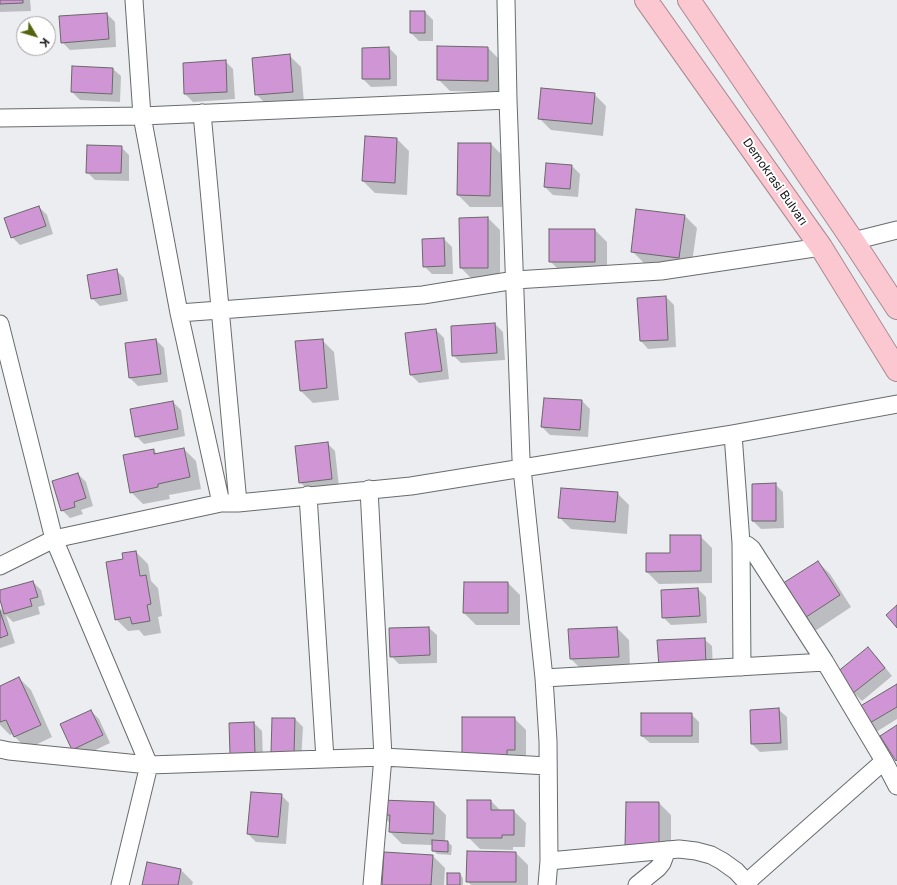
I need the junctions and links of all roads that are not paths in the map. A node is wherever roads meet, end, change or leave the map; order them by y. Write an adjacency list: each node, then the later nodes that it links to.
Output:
1 (134, 0): 7 (street)
2 (506, 0): 5 (street)
3 (646, 0): 11 (highway, Demokrasi Bulvarı)
4 (689, 0): 10 (highway)
5 (508, 100): 6 (street); 12 (street)
6 (202, 113): 7 (street); 14 (street)
7 (142, 116): 8 (street); 15 (street)
8 (0, 118)
9 (897, 230): 10 (street)
10 (853, 241): 13 (highway)
11 (821, 247): 12 (street); 17 (highway, Demokrasi Bulvarı)
12 (515, 280): 14 (street); 20 (street)
13 (897, 308)
14 (220, 310): 15 (street); 23 (street)
15 (179, 313): 24 (street)
16 (0, 324): 25 (street)
17 (897, 370)
18 (897, 404): 19 (street)
19 (733, 434): 20 (street); 26 (street)
20 (522, 467): 21 (street); 30 (street)
21 (369, 489): 22 (street); 33 (street)
22 (308, 495): 23 (street); 34 (street)
23 (238, 502): 24 (street)
24 (221, 503): 25 (street)
25 (54, 539): 27 (street); 36 (street)
26 (741, 543): 28 (street); 29 (street)
27 (0, 566)
28 (825, 662): 29 (street); 35 (street)
29 (742, 667): 30 (street)
30 (544, 678): 37 (street)
31 (0, 734): 32 (street)
32 (4, 750): 36 (street)
33 (383, 757): 34 (street); 37 (street); 43 (street)
34 (326, 759): 36 (street)
35 (884, 761): 38 (street); 41 (street)
36 (148, 765): 42 (street)
37 (548, 766): 40 (street)
38 (897, 786)
39 (667, 850): 40 (street); 41 (street); 45 (street)
40 (549, 861): 44 (street)
41 (748, 884)
42 (120, 885)
43 (372, 885)
44 (547, 885)
45 (637, 885)

